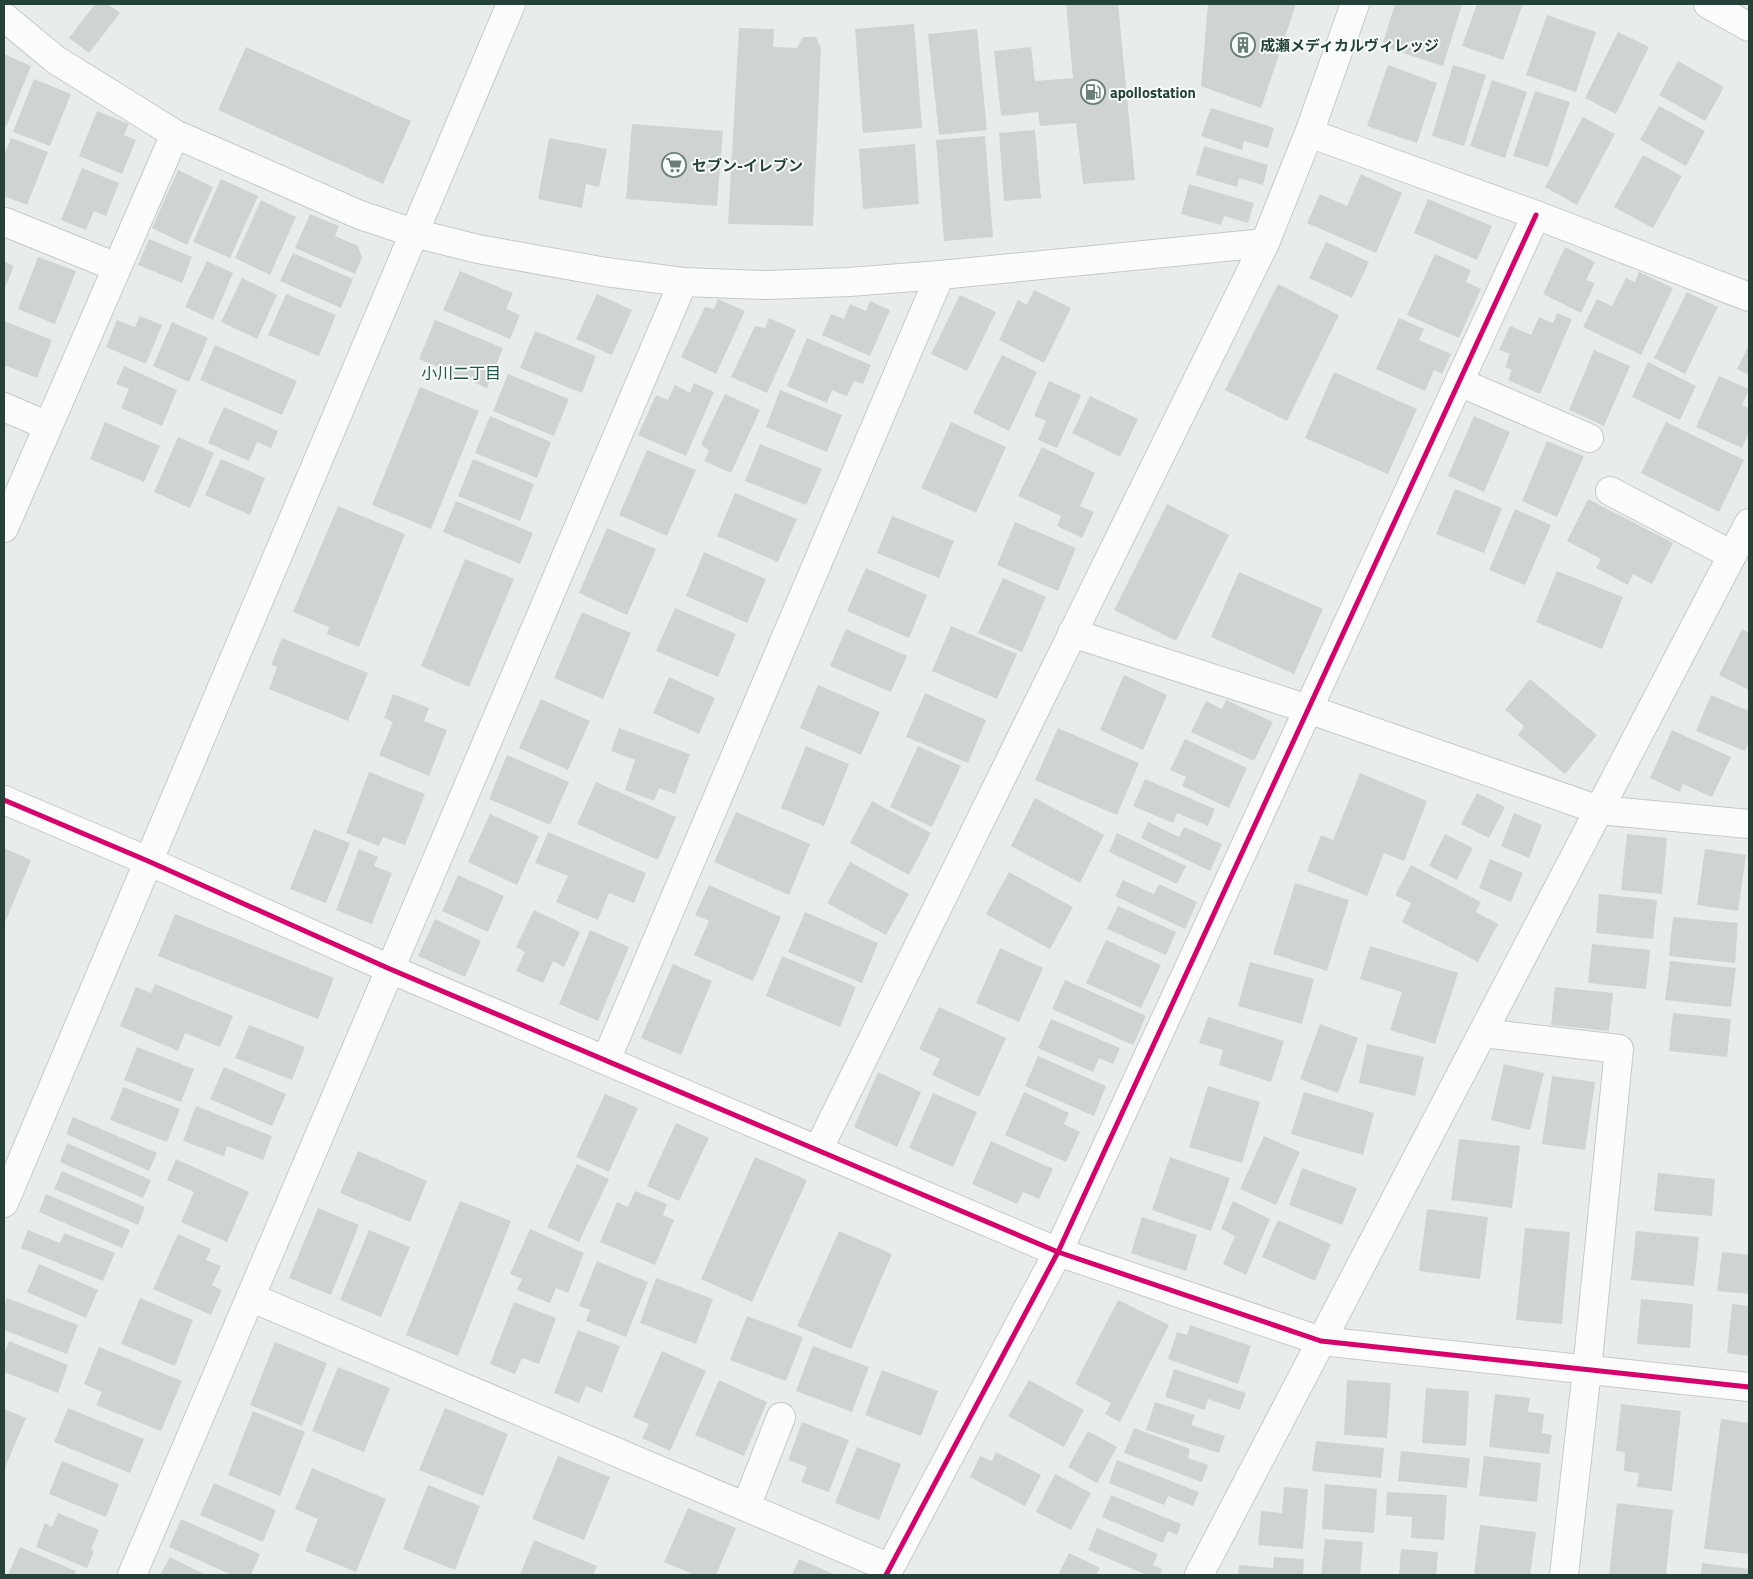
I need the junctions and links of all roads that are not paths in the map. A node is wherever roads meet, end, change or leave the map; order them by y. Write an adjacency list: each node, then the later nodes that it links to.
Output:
1 (511, 4): 10 (street)
2 (1355, 4): 7 (street)
3 (1708, 4): 5 (street)
4 (4, 17): 6 (street)
5 (1749, 27)
6 (175, 134): 10 (street); 12 (street)
7 (1309, 134): 8 (street); 11 (street)
8 (1536, 215): 15 (street); 16 (street)
9 (5, 222): 12 (street)
10 (414, 233): 14 (street); 29 (street)
11 (1265, 243): 13 (street); 24 (street)
12 (116, 267): 18 (street)
13 (940, 275): 14 (street); 32 (street)
14 (682, 282): 30 (street)
15 (1749, 297)
16 (1459, 382): 19 (street); 25 (street)
17 (4, 407): 18 (street)
18 (48, 426): 22 (street)
19 (1589, 438)
20 (1610, 491): 23 (street)
21 (1749, 522): 23 (street)
22 (4, 528)
23 (1732, 556): 27 (street)
24 (1072, 633): 25 (street); 33 (street)
25 (1308, 709): 27 (street); 35 (street)
26 (4, 800): 29 (street)
27 (1599, 810): 28 (street); 31 (street)
28 (1749, 824)
29 (148, 861): 30 (street); 34 (street)
30 (390, 969): 32 (street); 36 (street)
31 (1483, 1033): 37 (street); 38 (street)
32 (606, 1060): 33 (street)
33 (818, 1150): 35 (street)
34 (5, 1195)
35 (1058, 1252): 37 (street); 42 (street)
36 (250, 1297): 41 (street); 43 (street)
37 (1322, 1341): 38 (street); 44 (street)
38 (1587, 1370): 39 (street); 45 (street)
39 (1749, 1387)
40 (781, 1417): 41 (street)
41 (746, 1507): 42 (street)
42 (888, 1572)
43 (132, 1575)
44 (1199, 1575)
45 (1564, 1575)

